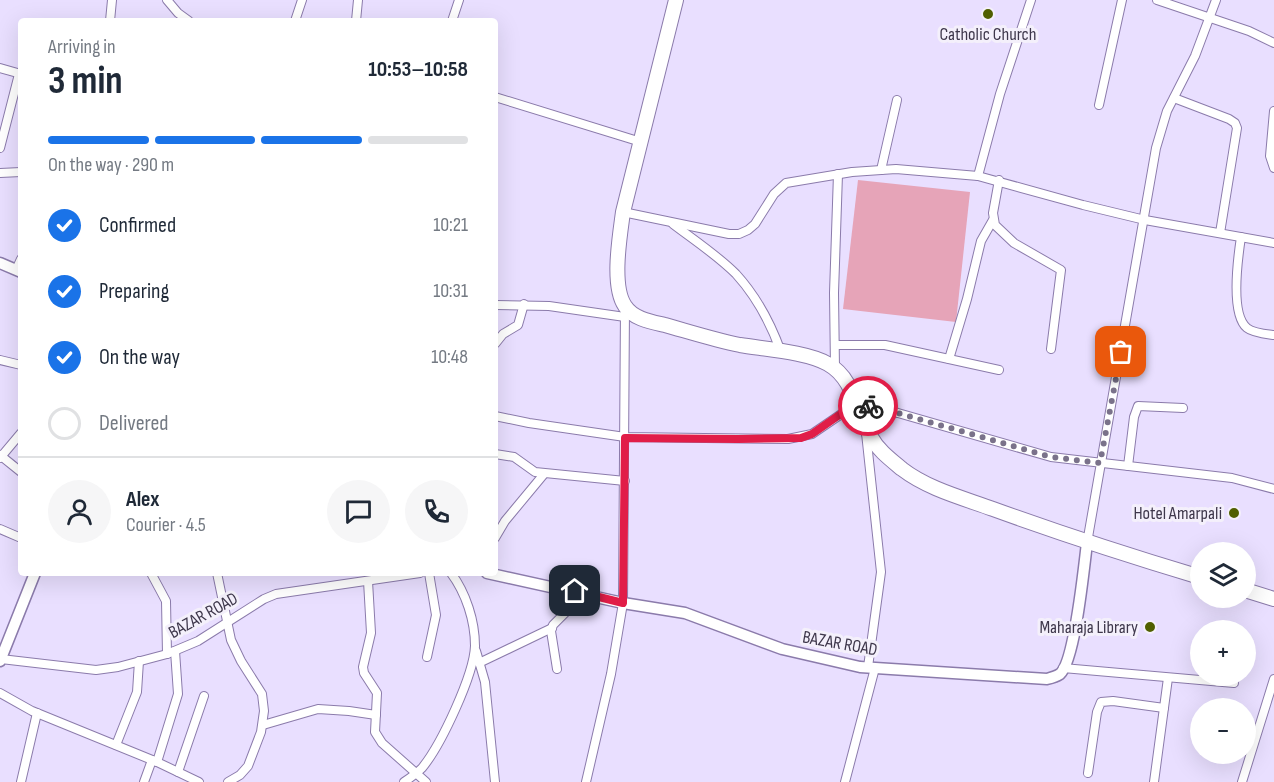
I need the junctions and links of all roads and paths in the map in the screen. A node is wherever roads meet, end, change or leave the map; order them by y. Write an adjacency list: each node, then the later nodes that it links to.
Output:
1 (112, 0): 13 (street)
2 (181, 0): 11 (street)
3 (302, 0): 15 (street)
4 (358, 0): 16 (street)
5 (459, 0): 17 (street)
6 (676, 0): 27 (highway)
7 (1031, 0): 34 (street)
8 (1122, 0): 25 (street)
9 (1157, 0): 12 (street)
10 (1216, 0): 12 (street)
11 (170, 3): 14 (street)
12 (1210, 16): 18 (street); 23 (street)
13 (110, 18)
14 (186, 18)
15 (296, 18)
16 (356, 18)
17 (453, 18)
18 (1274, 43)
19 (0, 68): 20 (street)
20 (18, 73)
21 (18, 81): 28 (street)
22 (498, 98): 27 (street)
23 (1174, 98): 38 (street); 40 (street)
24 (897, 100): 30 (street)
25 (1099, 105)
26 (1274, 111): 29 (street)
27 (640, 142): 36 (highway)
28 (0, 148)
29 (1274, 168)
30 (881, 170): 33 (street); 34 (street)
31 (18, 172): 32 (street)
32 (0, 173)
33 (838, 174): 39 (street); 50 (street)
34 (978, 176): 35 (street)
35 (999, 180): 37 (street); 38 (street)
36 (623, 212): 39 (street); 47 (highway)
37 (993, 220): 51 (street); 53 (street)
38 (1145, 220): 40 (street); 66 (street)
39 (670, 222): 52 (street)
40 (1220, 233): 41 (street)
41 (1241, 237): 42 (street); 48 (street)
42 (1274, 243)
43 (0, 263): 44 (street)
44 (18, 267)
45 (498, 304): 46 (street)
46 (524, 304): 47 (street); 49 (street)
47 (625, 312): 52 (highway); 63 (street)
48 (1274, 335)
49 (498, 340)
50 (835, 345): 53 (street); 56 (street)
51 (1051, 348)
52 (781, 352): 56 (highway)
53 (949, 359): 57 (street)
54 (0, 360): 55 (street)
55 (18, 364)
56 (835, 369): 58 (highway)
57 (999, 370)
58 (855, 404): 61 (highway); 63 (street); 66 (street)
59 (1183, 408): 67 (street)
60 (498, 417): 63 (street)
61 (865, 426): 75 (highway); 97 (street)
62 (18, 436): 65 (street)
63 (625, 438): 70 (street)
64 (498, 454): 69 (street)
65 (0, 457): 68 (street)
66 (1100, 463): 67 (street); 75 (street)
67 (1128, 466): 71 (street)
68 (18, 470)
69 (544, 474): 70 (street); 73 (street)
70 (625, 482): 88 (street)
71 (1274, 489)
72 (0, 528): 74 (street)
73 (498, 533)
74 (18, 537)
75 (1087, 543): 76 (highway); 98 (street)
76 (1190, 574)
77 (498, 575): 85 (street, BAZAR ROAD)
78 (34, 576): 94 (street)
79 (153, 576): 92 (street)
80 (219, 576): 89 (street)
81 (400, 576): 84 (street, BAZAR ROAD)
82 (430, 576): 93 (street)
83 (453, 576): 91 (street)
84 (368, 581): 89 (street, BAZAR ROAD); 107 (street)
85 (575, 591): 88 (street, BAZAR ROAD); 90 (street)
86 (1256, 593): 87 (highway)
87 (1274, 599)
88 (623, 603): 97 (street, BAZAR ROAD); 121 (street)
89 (228, 622): 92 (street, BAZAR ROAD); 108 (street)
90 (552, 628): 96 (street); 99 (street)
91 (475, 647): 96 (street); 112 (street)
92 (171, 652): 95 (street, BAZAR ROAD); 110 (street)
93 (427, 657)
94 (1, 660): 95 (street, BAZAR ROAD)
95 (139, 661): 109 (street)
96 (479, 663): 120 (street)
97 (871, 667): 98 (street, BAZAR ROAD); 122 (street)
98 (1064, 668): 100 (street)
99 (557, 669)
100 (1168, 678): 102 (street); 105 (street)
101 (1274, 679): 124 (street)
102 (1190, 680)
103 (0, 693): 106 (street)
104 (204, 696): 111 (street)
105 (1164, 708): 113 (street); 123 (street)
106 (37, 713): 109 (street); 114 (street)
107 (376, 715): 108 (street); 112 (street)
108 (263, 725): 117 (street)
109 (116, 745): 110 (street)
110 (154, 761): 111 (street); 115 (street)
111 (178, 772): 116 (street)
112 (416, 773): 118 (street); 119 (street)
113 (1088, 773)
114 (21, 782)
115 (144, 782)
116 (199, 782)
117 (228, 782)
118 (404, 782)
119 (426, 782)
120 (495, 782)
121 (586, 782)
122 (845, 782)
123 (1154, 782)
124 (1242, 782)

